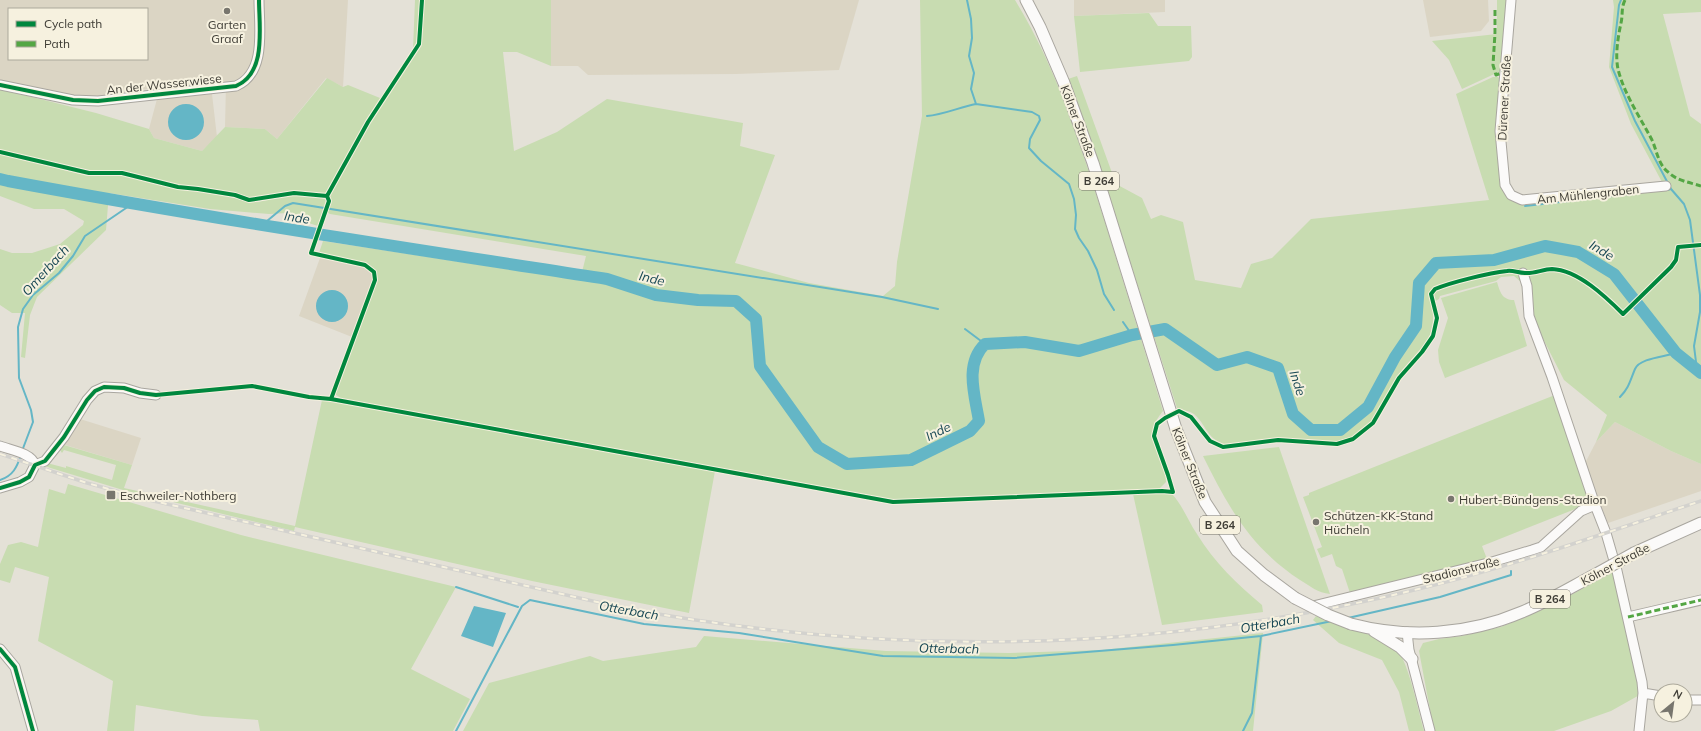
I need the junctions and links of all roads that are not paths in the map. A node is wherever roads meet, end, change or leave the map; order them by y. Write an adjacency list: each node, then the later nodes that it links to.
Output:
1 (259, 0): 4 (street, An der Wasserwiese)
2 (1026, 0): 17 (main road, Kölner Straße / B 264, bridge)
3 (1511, 0): 6 (street, Dürener Straße)
4 (0, 85)
5 (1666, 186): 6 (street, Am Mühlengraben)
6 (1511, 195)
7 (1523, 274): 12 (street)
8 (156, 395): 10 (street)
9 (0, 446): 10 (street)
10 (32, 460): 11 (street)
11 (0, 488)
12 (1595, 505): 15 (street, Stadionstraße); 16 (street)
13 (1701, 523): 18 (main road, Kölner Straße / B 264, bridge)
14 (1701, 600): 16 (street)
15 (1313, 606)
16 (1628, 617): 21 (street)
17 (1368, 628): 18 (main road, Kölner Straße / B 264); 20 (main road)
18 (1407, 632): 20 (street)
19 (0, 649): 23 (street)
20 (1412, 659): 24 (street)
21 (1643, 693): 22 (street); 25 (street)
22 (1653, 695)
23 (33, 731)
24 (1430, 731)
25 (1639, 731)

